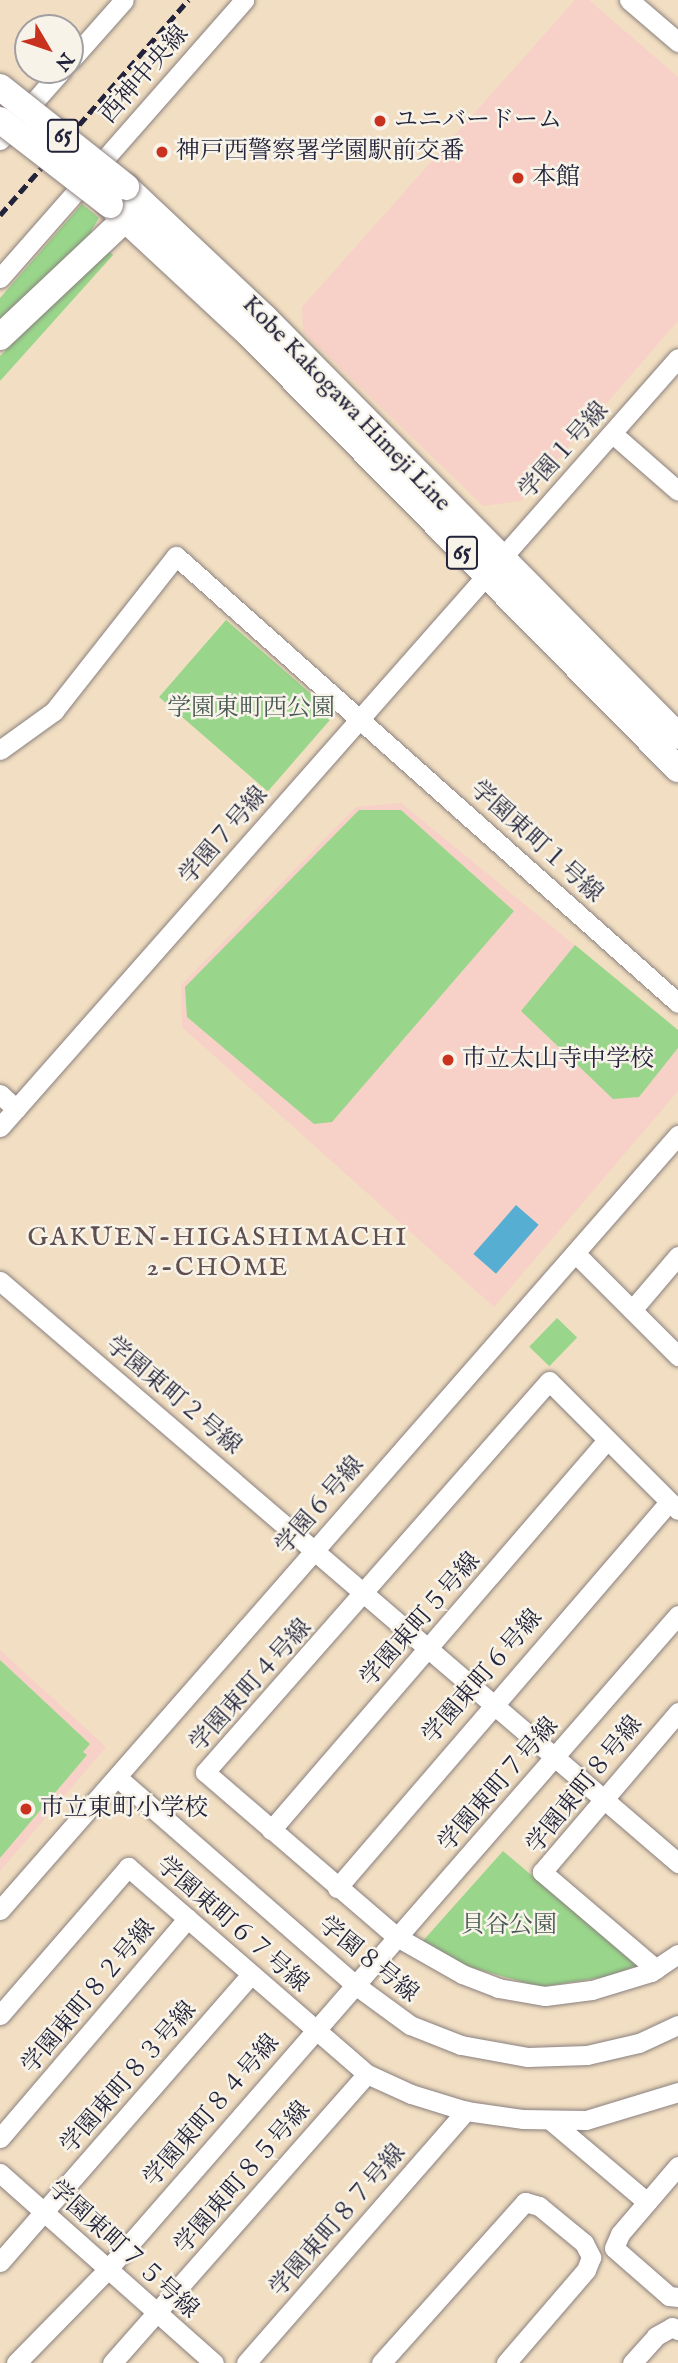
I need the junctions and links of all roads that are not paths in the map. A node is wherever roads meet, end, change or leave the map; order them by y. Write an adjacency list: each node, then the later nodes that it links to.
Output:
1 (124, 0): 5 (street)
2 (244, 0): 11 (street, 西神中央線)
3 (631, 1): 4 (street)
4 (678, 42)
5 (84, 45)
6 (50, 84): 9 (street)
7 (0, 88): 10 (main road, Kobe Kakogawa Himeji Line / 65, bridge)
8 (0, 120): 10 (main road, Kobe Kakogawa Himeji Line / 65, bridge)
9 (0, 140)
10 (120, 203): 12 (main road); 16 (main road, Kobe Kakogawa Himeji Line / 65)
11 (0, 278)
12 (0, 337)
13 (678, 358): 14 (street, 学園１号線)
14 (613, 434): 15 (street); 16 (street, 学園１号線)
15 (678, 491)
16 (492, 568): 17 (street, 学園７号線); 18 (main road, Kobe Kakogawa Himeji Line / 65); 20 (main road, Kobe Kakogawa Himeji Line / 65)
17 (362, 717): 19 (street, 学園東町１号線); 21 (street, 学園東町１号線); 23 (street, 学園７号線)
18 (678, 736)
19 (0, 750)
20 (678, 769)
21 (678, 1003)
22 (0, 1094): 23 (street)
23 (16, 1109): 24 (street, 学園７号線)
24 (0, 1127)
25 (678, 1135): 26 (street, 学園６号線)
26 (575, 1253): 29 (street); 33 (street, 学園６号線)
27 (678, 1256): 29 (street)
28 (0, 1281): 33 (street, 学園東町２号線)
29 (632, 1310): 30 (street)
30 (678, 1356)
31 (607, 1440): 32 (street, 学園東町４号線); 34 (street, 学園東町４号線); 36 (street, 学園東町５号線)
32 (674, 1506): 37 (street, 学園東町６号線)
33 (315, 1549): 34 (street, 学園東町２号線); 40 (street, 学園６号線)
34 (368, 1592): 36 (street, 学園東町２号線); 42 (street, 学園東町４号線)
35 (678, 1615): 39 (street, 学園東町７号線)
36 (429, 1647): 37 (street, 学園東町２号線); 42 (street, 学園東町５号線)
37 (492, 1703): 39 (street, 学園東町２号線); 44 (street, 学園東町６号線)
38 (678, 1712): 41 (street, 学園東町８号線)
39 (555, 1759): 41 (street, 学園東町２号線); 47 (street, 学園東町７号線)
40 (117, 1777): 45 (street, 学園６号線); 51 (street, 学園８号線)
41 (602, 1799): 43 (street, 学園東町２号線); 49 (street, 学園東町８号線)
42 (271, 1830): 44 (street, 学園東町４号線)
43 (674, 1852)
44 (337, 1888): 47 (street, 学園東町４号線)
45 (0, 1910)
46 (188, 1919): 50 (street, 学園東町６７号線); 52 (street, 学園東町６７号線); 59 (street, 学園東町８２号線)
47 (397, 1937): 49 (street, 学園東町４号線); 51 (street, 学園東町７号線)
48 (678, 1954): 49 (street, 学園東町４号線)
49 (656, 1969)
50 (251, 1974): 54 (street, 学園東町６７号線); 63 (street, 学園東町８３号線)
51 (354, 1984): 53 (street, 学園８号線); 54 (street, 学園東町８４号線)
52 (0, 2015)
53 (678, 2025)
54 (320, 2034): 55 (street, 学園東町６７号線); 65 (street, 学園東町８４号線)
55 (366, 2074): 57 (street); 67 (street, 学園東町８５号線)
56 (678, 2092): 58 (street)
57 (466, 2111): 58 (street); 72 (street, 学園東町８７号線)
58 (550, 2120): 62 (street)
59 (0, 2138)
60 (678, 2166): 62 (street)
61 (0, 2173): 63 (street, 学園東町７５号線)
62 (647, 2202): 66 (street)
63 (44, 2214): 64 (street, 学園東町８３号線); 65 (street, 学園東町７５号線)
64 (0, 2262)
65 (107, 2270): 67 (street, 学園東町７５号線); 69 (street, 学園東町８４号線)
66 (678, 2297)
67 (157, 2313): 70 (street, 学園東町８５号線); 71 (street, 学園東町７５号線)
68 (678, 2330): 75 (street)
69 (16, 2363)
70 (112, 2363)
71 (214, 2363)
72 (246, 2363)
73 (381, 2363): 74 (street)
74 (506, 2363)
75 (632, 2363)

